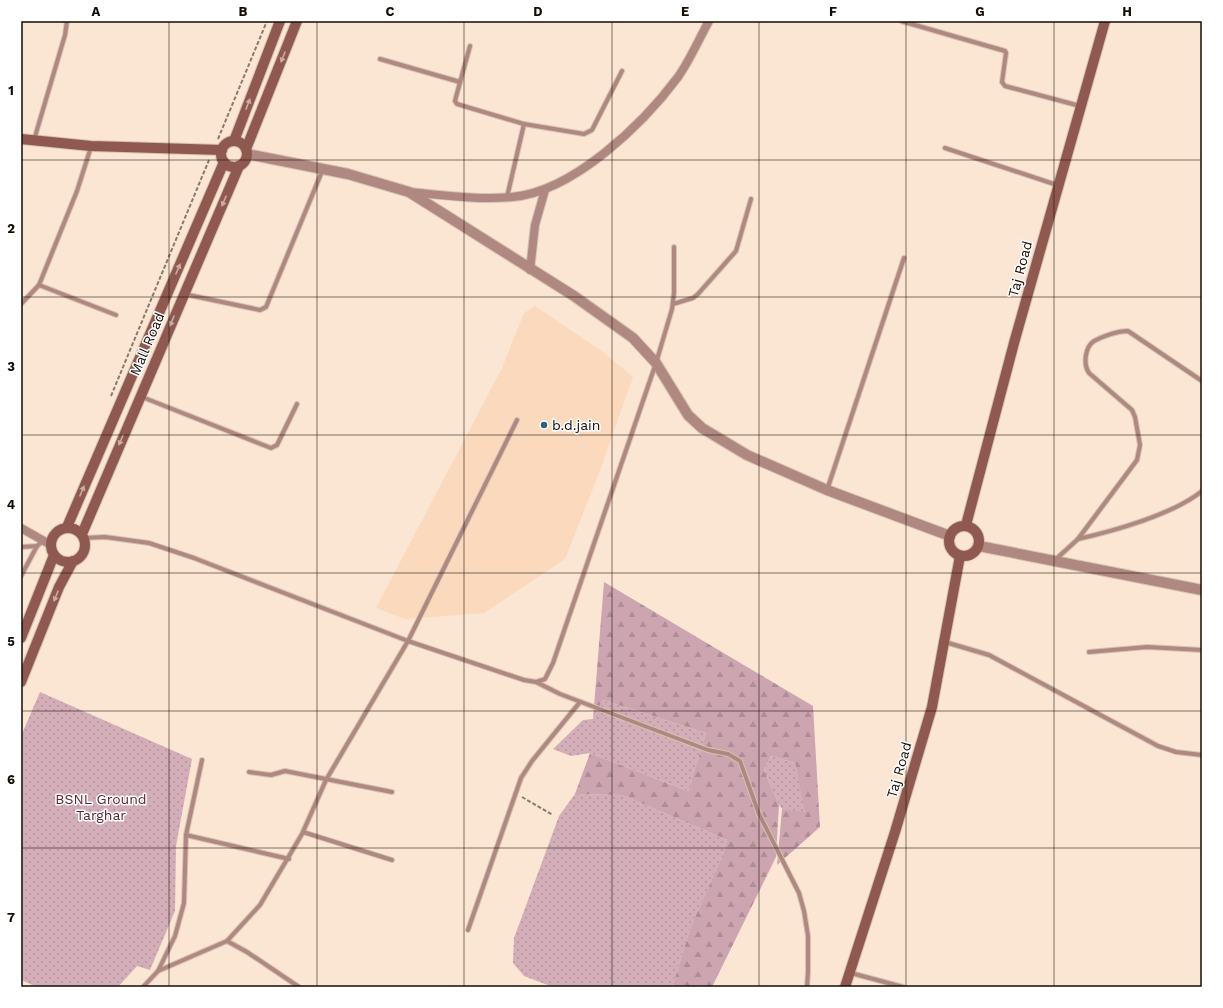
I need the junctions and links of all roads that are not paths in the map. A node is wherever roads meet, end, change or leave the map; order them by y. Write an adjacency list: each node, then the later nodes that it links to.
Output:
1 (67, 21): 14 (lane)
2 (280, 21): 15 (main road, one-way to 2)
3 (297, 21): 19 (main road, one-way to 19)
4 (709, 21): 24 (street)
5 (901, 21): 11 (lane)
6 (1105, 21): 11 (main road, Taj Road)
7 (470, 46): 10 (lane)
8 (380, 59): 10 (lane)
9 (622, 70): 12 (lane)
10 (460, 82): 12 (lane)
11 (1080, 106): 23 (main road, Taj Road)
12 (524, 124): 26 (lane)
13 (21, 139): 14 (main road)
14 (34, 140): 16 (main road)
15 (234, 141): 18 (main road); 19 (main road)
16 (91, 146): 18 (main road); 31 (lane)
17 (945, 148): 23 (lane)
18 (218, 150): 20 (main road)
19 (246, 151): 21 (main road); 22 (street)
20 (224, 162): 21 (main road); 44 (main road, Mall Road, one-way to 20)
21 (239, 166): 32 (main road, Mall Road, one-way to 32)
22 (324, 168): 25 (street); 32 (lane)
23 (1058, 185): 43 (main road, Taj Road)
24 (545, 190): 26 (street); 30 (street)
25 (409, 192): 26 (street); 30 (street)
26 (507, 197)
27 (751, 199): 34 (lane)
28 (674, 247): 34 (lane)
29 (904, 258): 41 (lane)
30 (530, 270): 36 (street)
31 (39, 285): 33 (lane); 35 (lane)
32 (184, 294): 38 (main road, Mall Road, one-way to 38)
33 (21, 304)
34 (673, 304): 36 (lane)
35 (116, 314)
36 (656, 363): 41 (street); 64 (lane)
37 (1202, 381): 48 (lane)
38 (140, 396): 39 (lane); 46 (main road, Mall Road, one-way to 46)
39 (297, 404)
40 (517, 420): 59 (lane)
41 (827, 490): 47 (street)
42 (1202, 491): 48 (lane)
43 (966, 526): 47 (main road); 50 (main road)
44 (67, 527): 46 (main road); 52 (main road)
45 (21, 528): 52 (street)
46 (83, 536): 55 (main road); 59 (lane)
47 (950, 536): 53 (main road)
48 (1078, 539): 54 (lane)
49 (37, 546): 51 (lane); 52 (lane); 56 (lane)
50 (979, 546): 53 (main road); 54 (street)
51 (21, 547)
52 (50, 547): 55 (main road); 58 (main road)
53 (960, 556): 60 (main road, Taj Road)
54 (1054, 560): 57 (street)
55 (73, 561): 63 (main road, one-way to 63)
56 (21, 576)
57 (1202, 590)
58 (21, 638)
59 (408, 641): 64 (lane); 69 (lane)
60 (944, 642): 66 (lane); 78 (main road, Taj Road)
61 (1202, 650): 62 (lane)
62 (1089, 652)
63 (21, 682)
64 (536, 682): 65 (lane)
65 (580, 702): 75 (lane); 81 (lane)
66 (1202, 755)
67 (202, 760): 72 (lane)
68 (248, 772): 69 (lane)
69 (326, 780): 70 (lane); 71 (lane)
70 (392, 792)
71 (304, 832): 73 (lane); 74 (lane)
72 (186, 835): 73 (lane); 77 (lane)
73 (289, 859): 76 (lane)
74 (392, 860)
75 (468, 930)
76 (227, 941): 77 (lane); 80 (lane)
77 (158, 971): 79 (lane)
78 (850, 972): 82 (main road, Taj Road); 83 (lane)
79 (143, 987)
80 (299, 987)
81 (806, 987)
82 (845, 987)
83 (903, 987)

